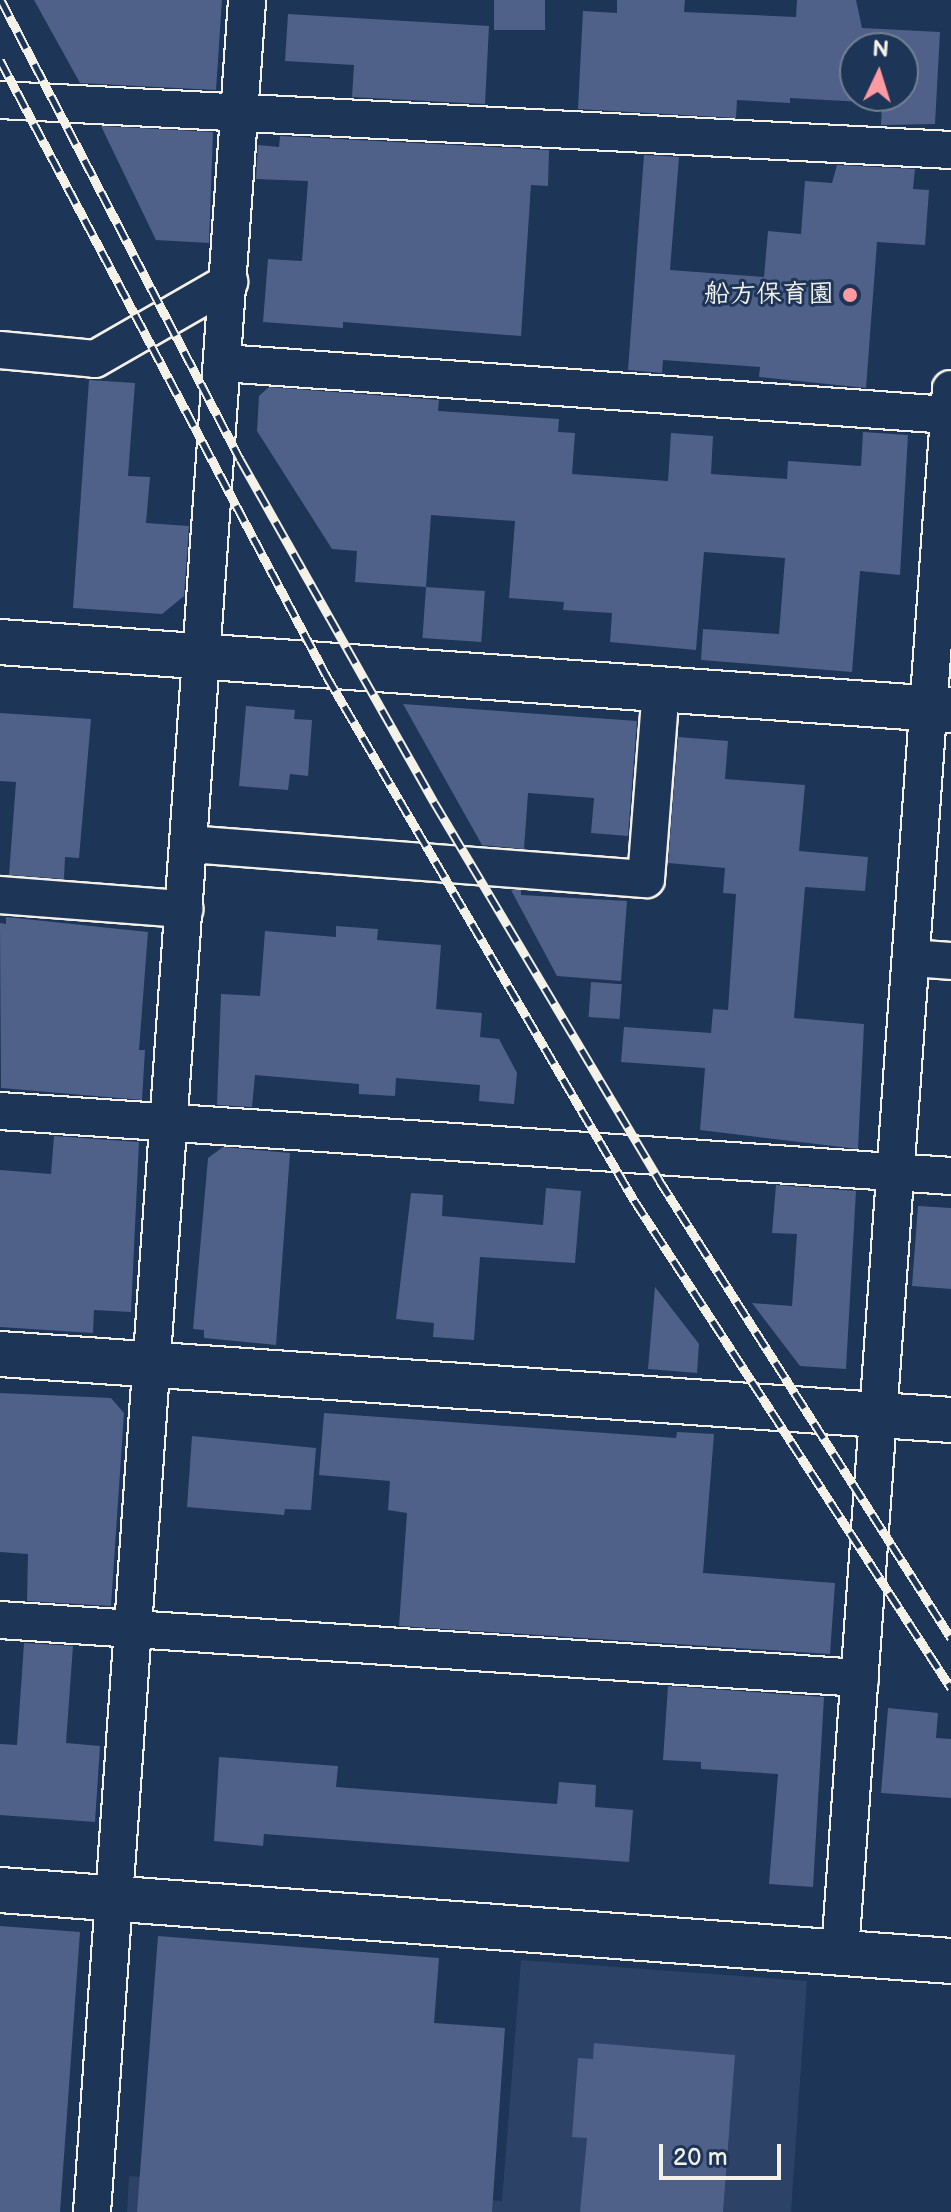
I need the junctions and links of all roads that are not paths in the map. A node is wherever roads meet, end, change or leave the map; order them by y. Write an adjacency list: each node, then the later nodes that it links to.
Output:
1 (247, 0): 3 (street)
2 (0, 100): 3 (street)
3 (240, 112): 4 (street); 5 (street)
4 (951, 150)
5 (229, 282): 6 (street); 7 (street)
6 (0, 350)
7 (223, 363): 8 (street); 10 (street)
8 (950, 402): 12 (street)
9 (0, 642): 10 (street)
10 (202, 656): 11 (street); 13 (street)
11 (661, 689): 12 (street); 13 (street)
12 (940, 709): 16 (street)
13 (189, 844): 15 (street)
14 (0, 895): 15 (street)
15 (184, 909): 19 (street)
16 (911, 958): 17 (street); 20 (street)
17 (951, 961)
18 (0, 1111): 19 (street)
19 (169, 1123): 20 (street); 23 (street)
20 (896, 1172): 21 (street); 24 (street)
21 (951, 1176)
22 (0, 1354): 23 (street)
23 (152, 1366): 24 (street); 27 (street)
24 (879, 1415): 25 (street); 28 (street)
25 (951, 1420)
26 (0, 1620): 27 (street)
27 (133, 1630): 28 (street); 30 (street)
28 (860, 1678): 31 (street)
29 (0, 1890): 30 (street)
30 (114, 1898): 31 (street); 33 (street)
31 (840, 1952): 32 (street)
32 (951, 1961)
33 (92, 2212)

